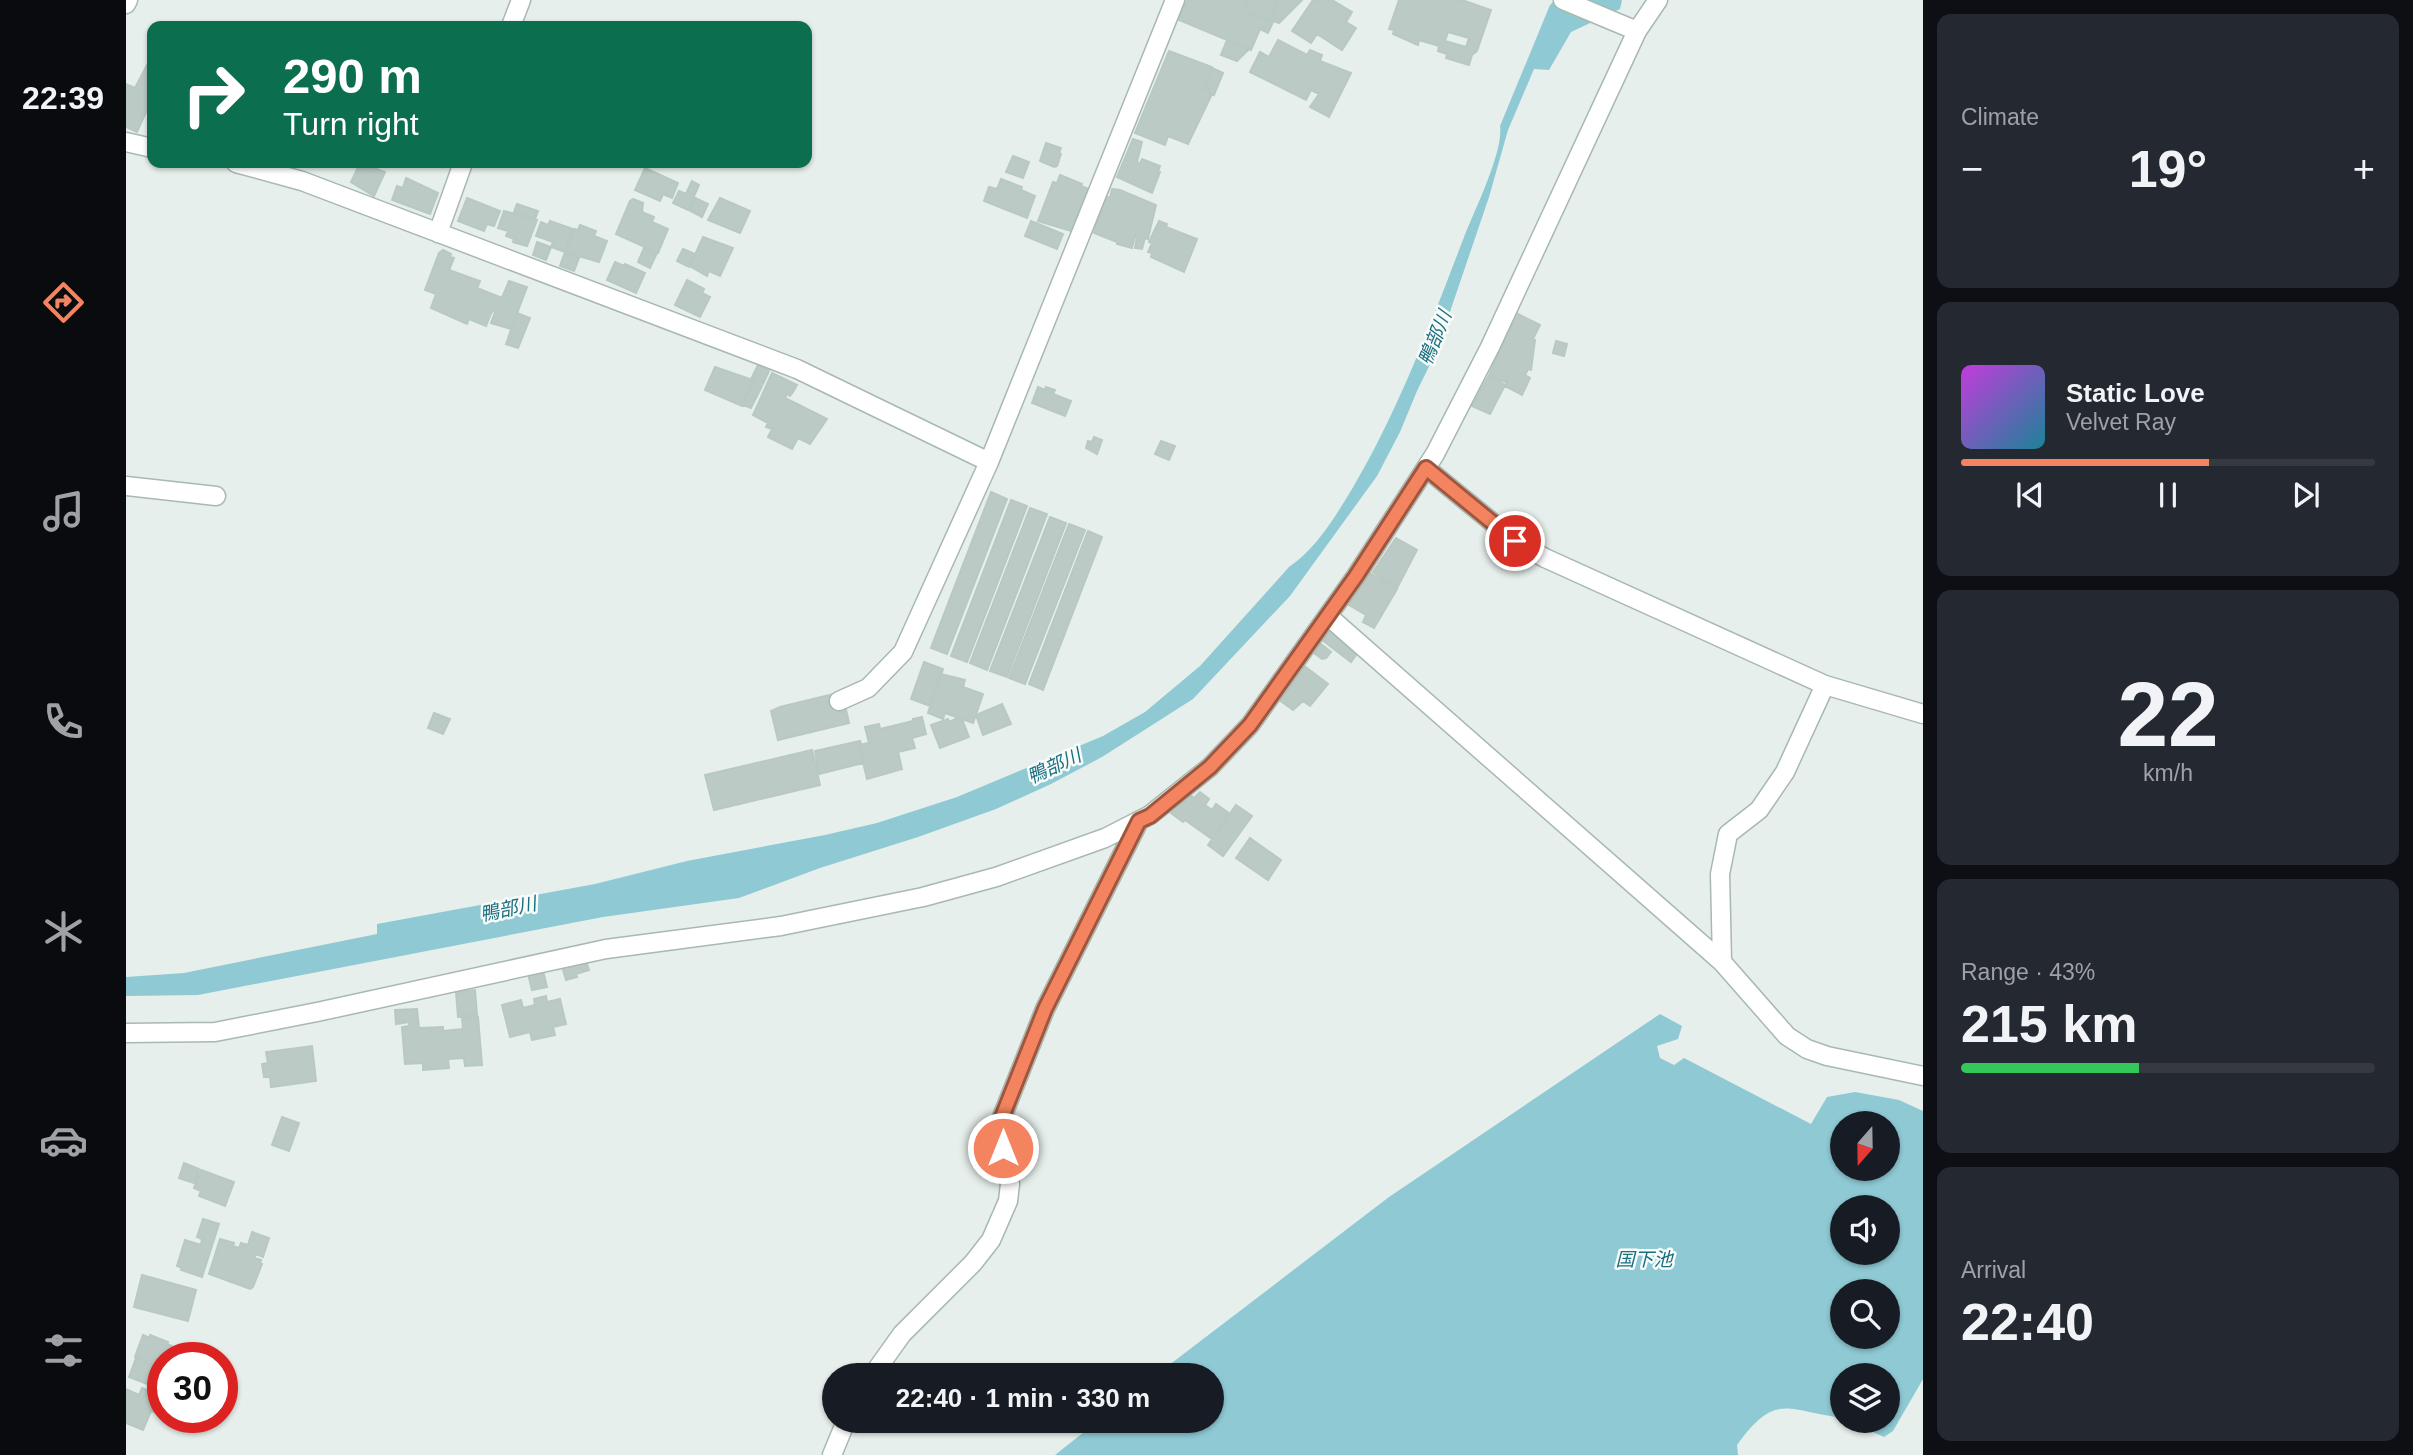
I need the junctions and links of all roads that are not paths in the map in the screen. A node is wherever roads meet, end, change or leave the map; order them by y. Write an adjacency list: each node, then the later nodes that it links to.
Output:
1 (521, 0): 5 (street)
2 (1175, 0): 12 (street)
3 (1563, 0): 6 (street)
4 (1658, 0): 6 (street)
5 (513, 21)
6 (1630, 28): 13 (street)
7 (126, 142): 8 (street)
8 (147, 147)
9 (254, 168): 11 (street)
10 (461, 168): 11 (street)
11 (438, 233): 12 (street)
12 (989, 462): 18 (street)
13 (1426, 468): 16 (street); 17 (street)
14 (126, 486): 15 (street)
15 (216, 496)
16 (1328, 615): 20 (street); 21 (street)
17 (1825, 685): 19 (street); 21 (street)
18 (839, 701)
19 (1923, 713)
20 (1139, 821): 22 (street); 24 (street)
21 (1722, 962): 23 (street)
22 (126, 1032)
23 (1923, 1076)
24 (881, 1363)
25 (841, 1433): 26 (street)
26 (832, 1455)

